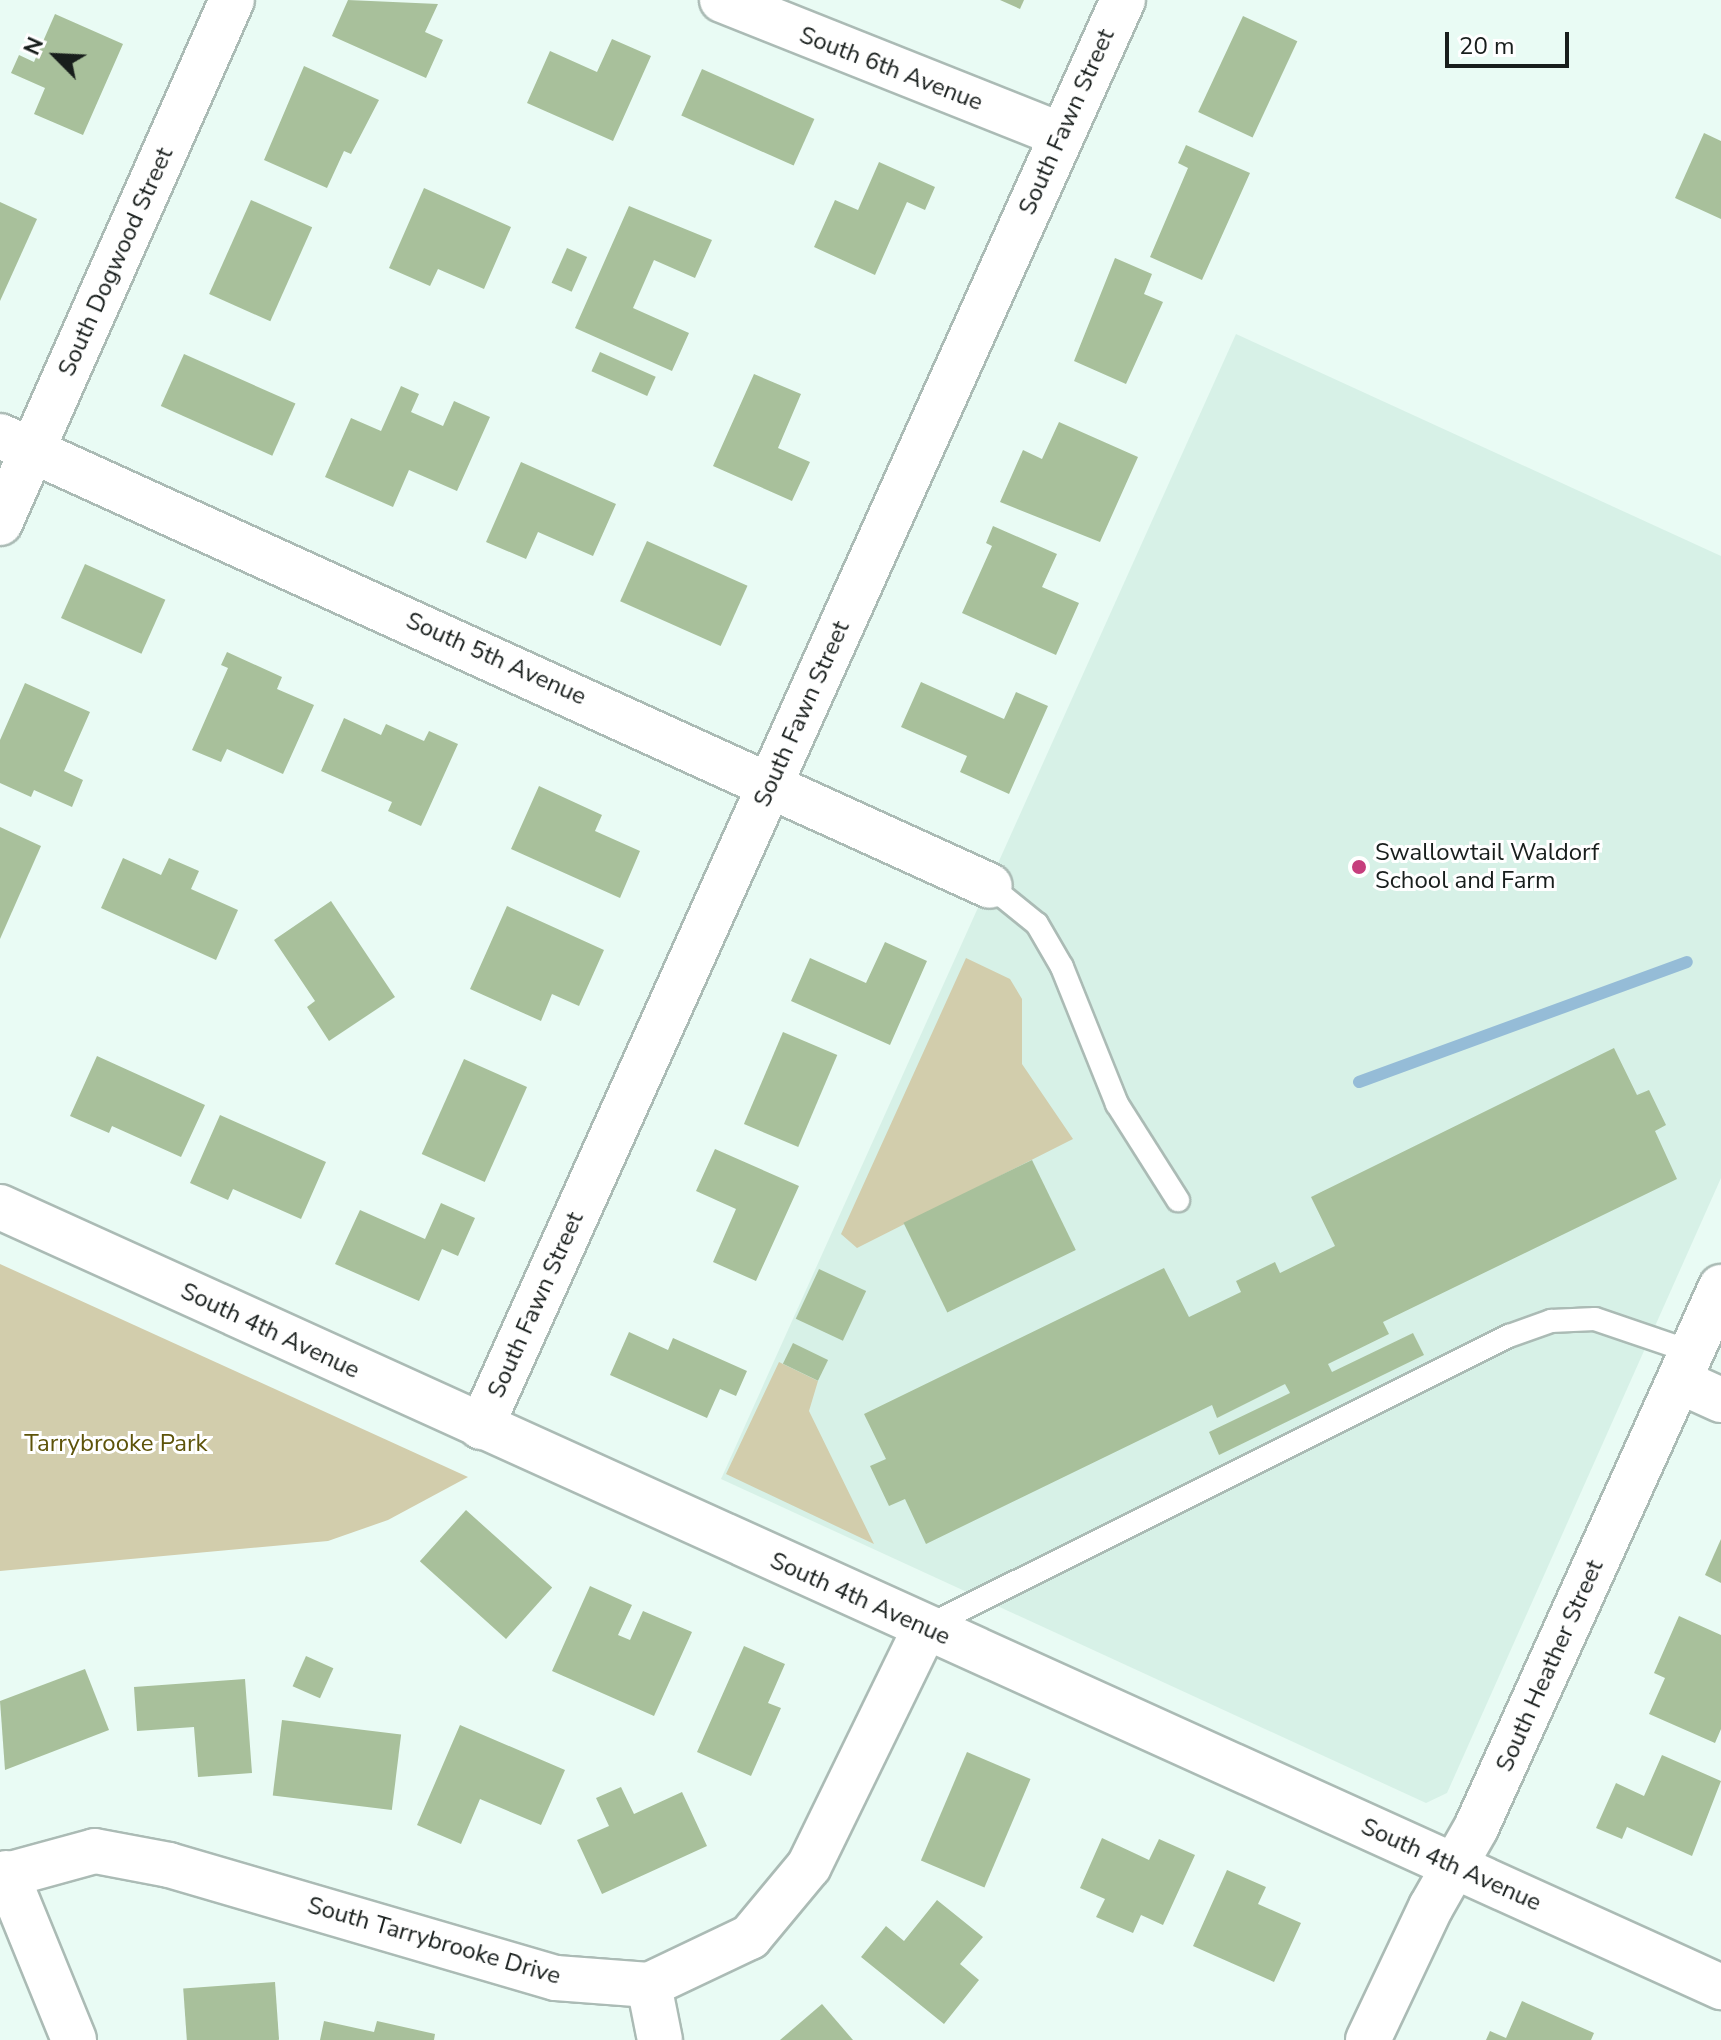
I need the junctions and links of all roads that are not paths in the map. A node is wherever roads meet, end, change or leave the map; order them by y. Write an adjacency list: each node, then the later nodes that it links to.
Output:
1 (232, 0): 5 (street, South Dogwood Street)
2 (722, 0): 4 (street, South 6th Avenue)
3 (1123, 0): 4 (street, South Fawn Street)
4 (1061, 135): 7 (street, South Fawn Street)
5 (16, 443): 6 (street, South Dogwood Street); 7 (street, South 5th Avenue)
6 (0, 523)
7 (771, 783): 8 (street, South 5th Avenue); 14 (street, South Fawn Street)
8 (990, 886): 9 (lane)
9 (1178, 1200)
10 (0, 1207): 14 (street, South 4th Avenue)
11 (1721, 1287): 12 (street, South Heather Street)
12 (1686, 1367): 13 (street); 15 (lane); 16 (street, South Heather Street)
13 (1721, 1400)
14 (481, 1427): 15 (street, South 4th Avenue)
15 (925, 1628): 16 (street, South 4th Avenue); 18 (street, South Tarrybrooke Drive)
16 (1455, 1867): 19 (street, South 4th Avenue); 22 (street, South Heather Street)
17 (3, 1875): 18 (street, South Tarrybrooke Drive); 20 (street)
18 (649, 1985): 21 (street)
19 (1721, 1987)
20 (74, 2040)
21 (660, 2040)
22 (1368, 2040)

